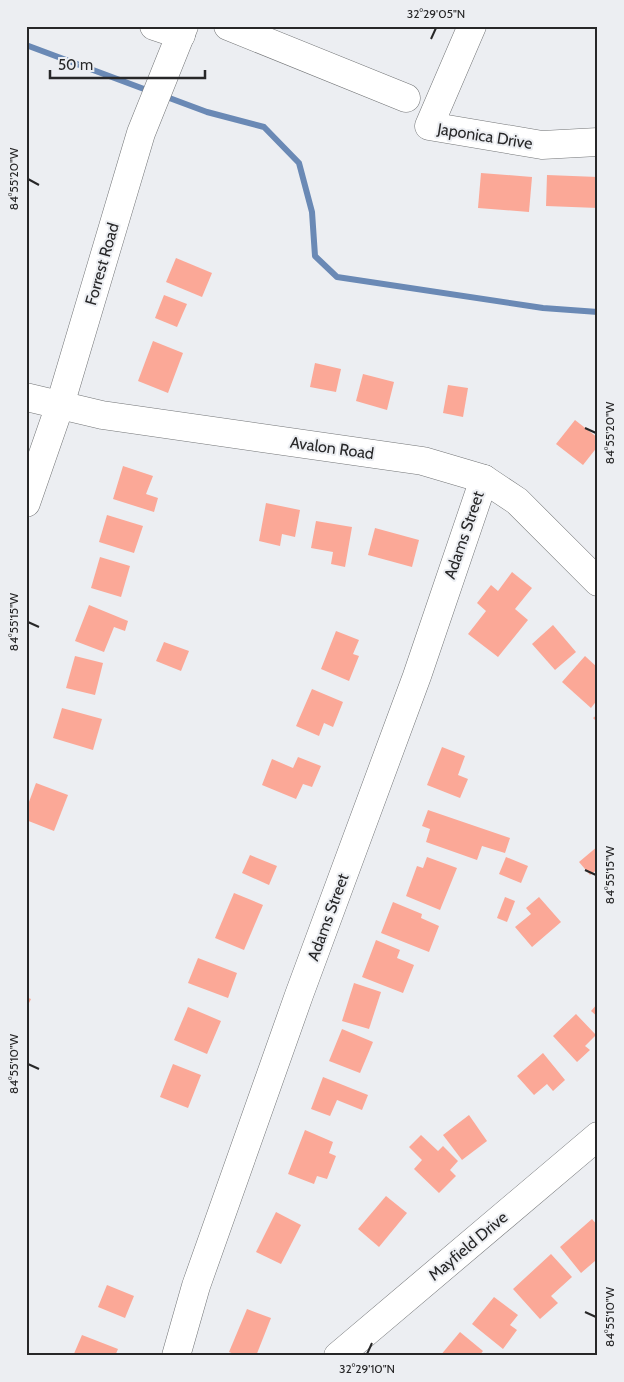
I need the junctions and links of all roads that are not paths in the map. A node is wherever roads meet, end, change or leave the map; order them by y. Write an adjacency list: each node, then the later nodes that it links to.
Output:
1 (154, 26): 4 (street)
2 (228, 26): 5 (street)
3 (472, 26): 6 (street, Japonica Drive)
4 (182, 31): 8 (street, Forrest Road)
5 (406, 98)
6 (598, 142)
7 (26, 397): 8 (street, Avalon Road)
8 (60, 405): 9 (street, Avalon Road); 10 (street, Forrest Road)
9 (484, 479): 11 (street, Avalon Road); 13 (street, Adams Street)
10 (26, 503)
11 (598, 582)
12 (598, 1136): 14 (street, Mayfield Drive)
13 (176, 1356)
14 (338, 1356)

